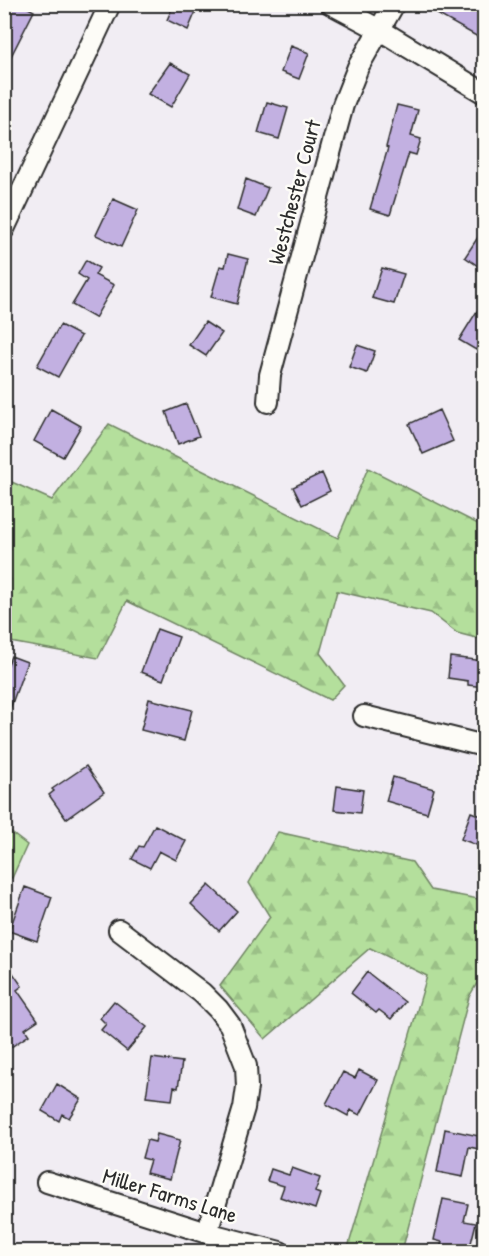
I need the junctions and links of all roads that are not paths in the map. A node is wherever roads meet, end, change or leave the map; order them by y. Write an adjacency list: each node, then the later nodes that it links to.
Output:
1 (110, 4): 6 (street)
2 (331, 4): 4 (street)
3 (394, 4): 4 (street, Westchester Court)
4 (380, 30): 5 (street); 7 (street, Westchester Court)
5 (484, 93)
6 (4, 230)
7 (268, 402)
8 (364, 716): 9 (street)
9 (484, 746)
10 (119, 930): 12 (street)
11 (47, 1182): 12 (street, Miller Farms Lane)
12 (207, 1233): 13 (street, Miller Farms Lane)
13 (280, 1251)

